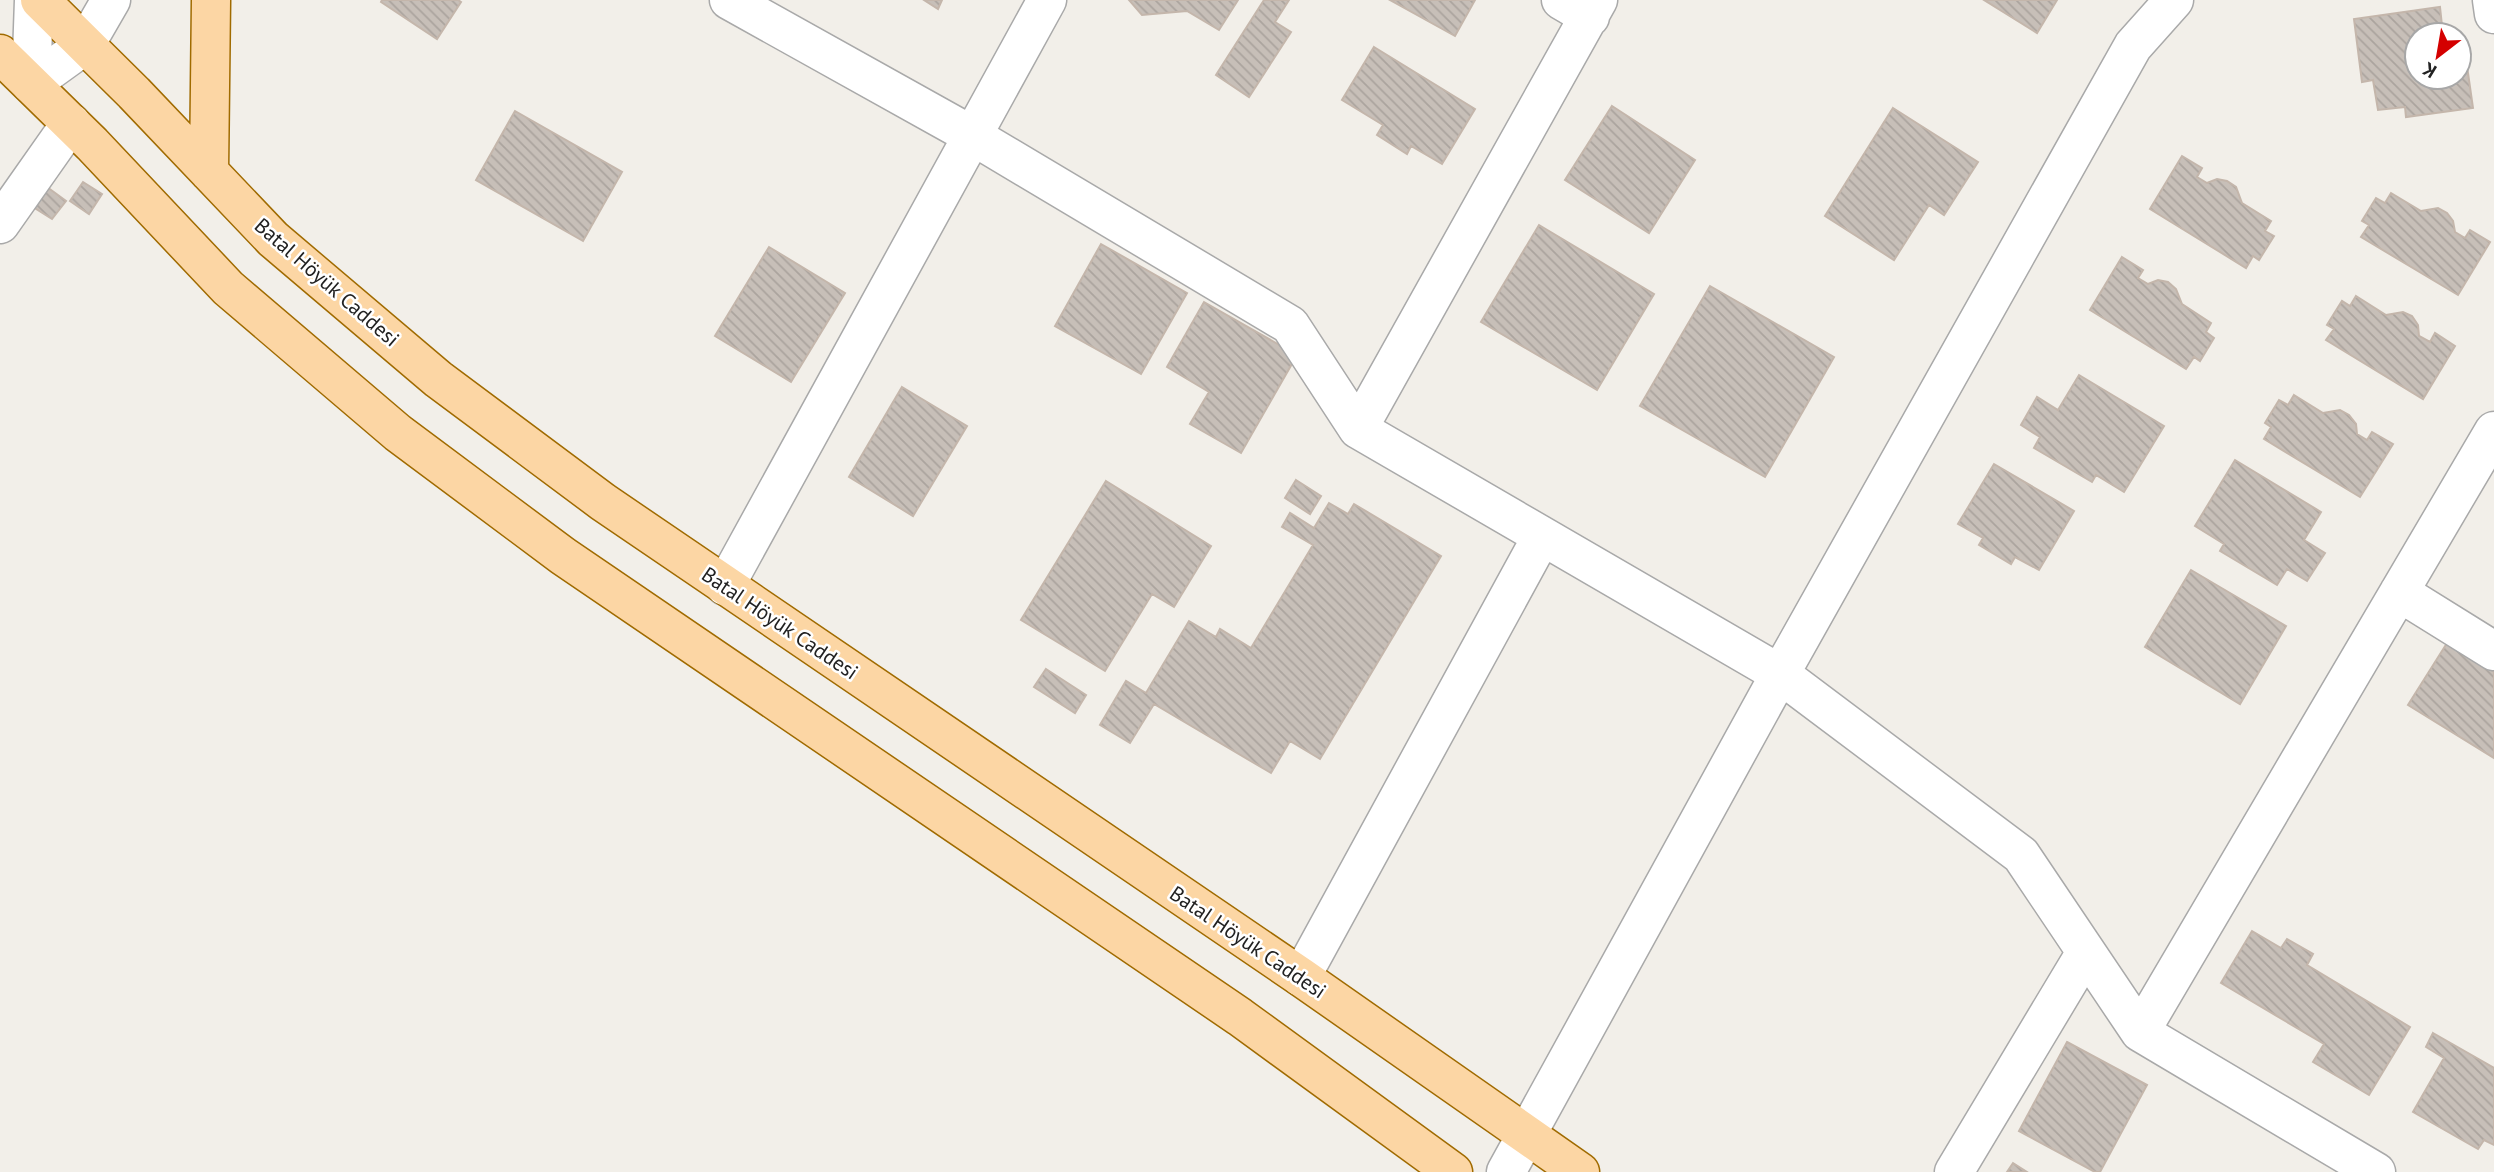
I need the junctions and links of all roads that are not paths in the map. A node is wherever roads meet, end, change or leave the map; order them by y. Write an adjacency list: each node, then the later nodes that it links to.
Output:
1 (34, 0): 13 (street)
2 (40, 0): 11 (main road, Batal Höyük Caddesi)
3 (111, 0): 11 (street)
4 (211, 0): 16 (main road)
5 (729, 0): 15 (street)
6 (1047, 0): 15 (street)
7 (2174, 0): 24 (street)
8 (2492, 0): 10 (street)
9 (1583, 6): 18 (street)
10 (2494, 14)
11 (85, 45): 13 (street); 16 (main road, Batal Höyük Caddesi)
12 (0, 54): 13 (main road)
13 (31, 85): 14 (main road)
14 (71, 123): 17 (street); 29 (main road)
15 (973, 136): 18 (street); 21 (street)
16 (209, 172): 21 (main road, Batal Höyük Caddesi)
17 (0, 224)
18 (1358, 429): 20 (street)
19 (2494, 431): 22 (street)
20 (1542, 536): 24 (street); 26 (street)
21 (725, 586): 26 (main road, Batal Höyük Caddesi)
22 (2399, 592): 23 (street); 27 (street)
23 (2494, 651)
24 (1780, 674): 25 (street); 28 (street)
25 (2086, 952): 27 (street); 32 (street)
26 (1301, 977): 28 (main road, Batal Höyük Caddesi)
27 (2140, 1032): 33 (street)
28 (1528, 1136): 30 (street); 31 (main road, Batal Höyük Caddesi)
29 (1452, 1172)
30 (1506, 1172)
31 (1580, 1172)
32 (1954, 1172)
33 (2376, 1172)

